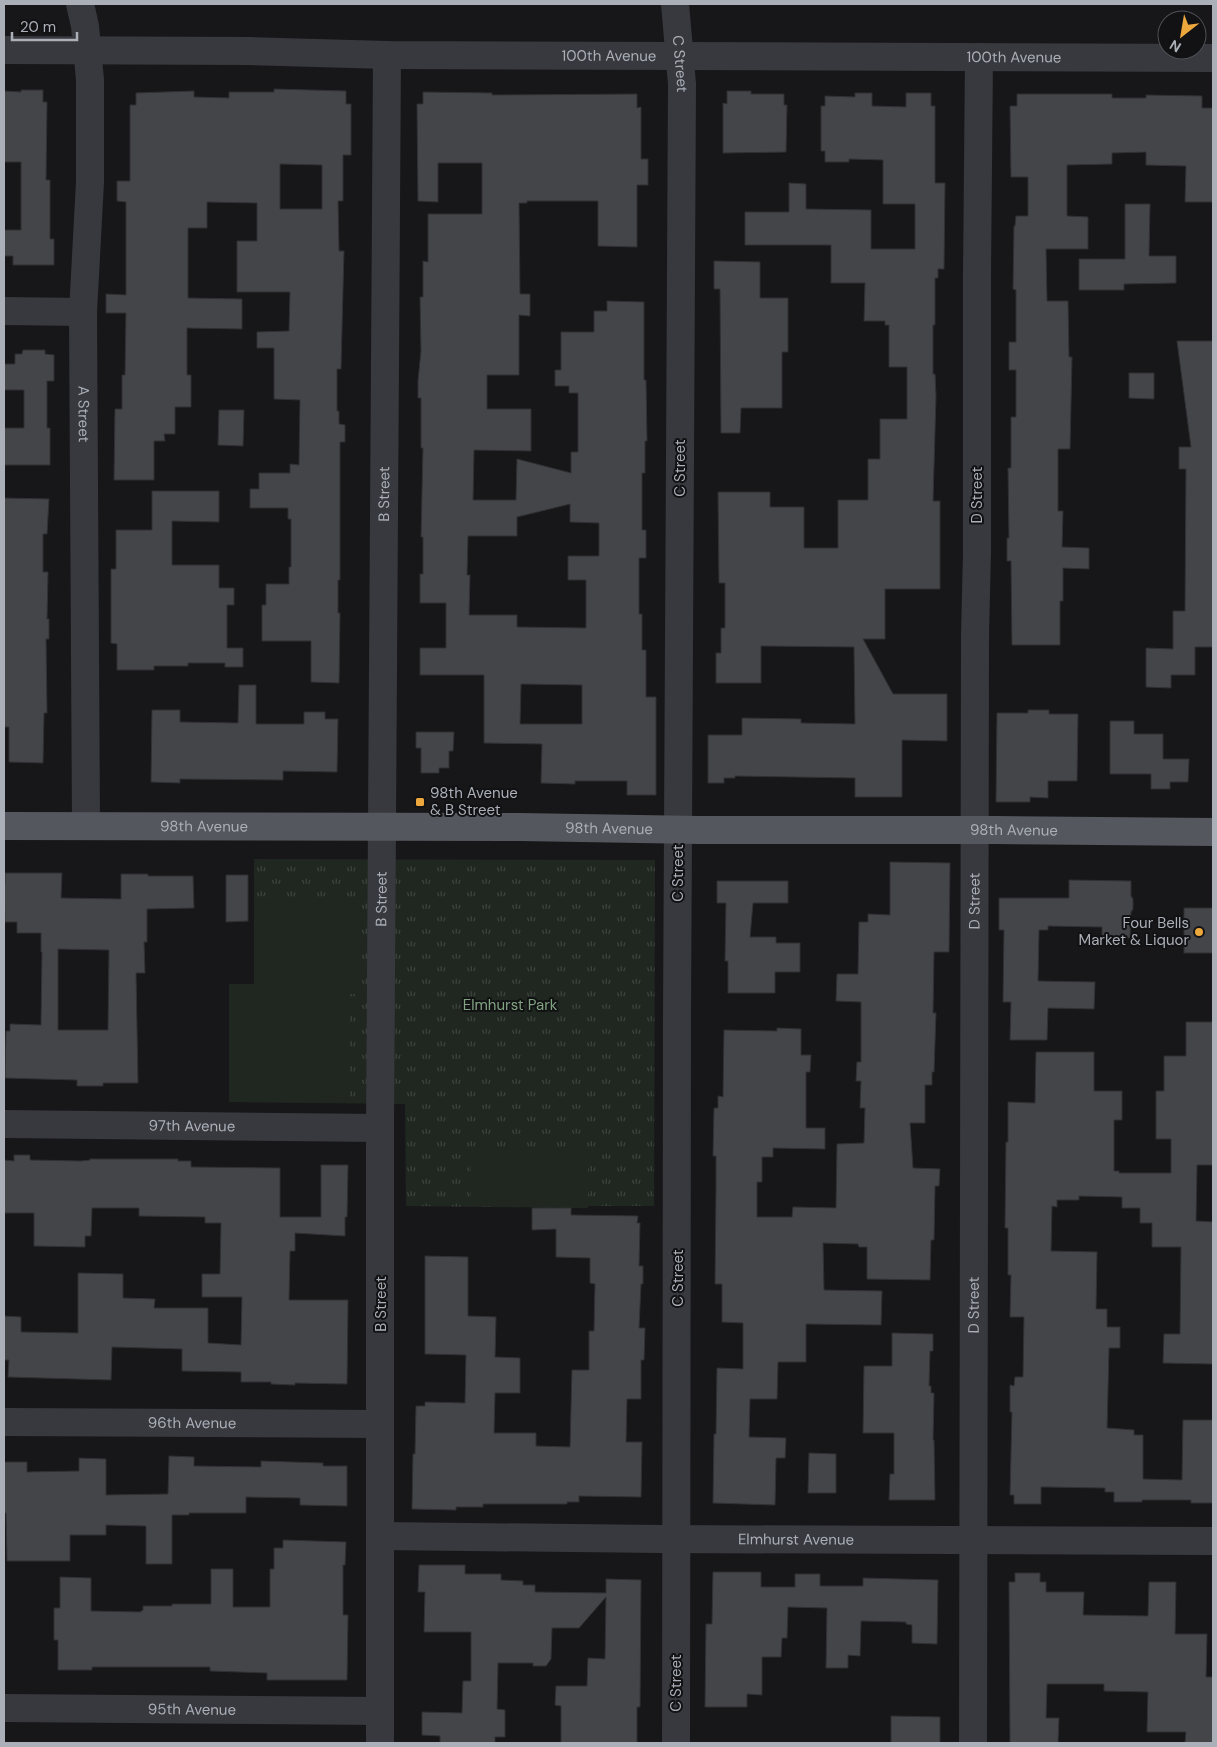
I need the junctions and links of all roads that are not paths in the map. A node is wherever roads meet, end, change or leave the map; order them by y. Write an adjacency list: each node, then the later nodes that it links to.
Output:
1 (80, 4): 4 (street, A Street)
2 (675, 4): 6 (street, C Street)
3 (4, 50): 4 (street, 100th Avenue)
4 (87, 50): 5 (street, 100th Avenue); 10 (street, A Street)
5 (387, 55): 6 (street, 100th Avenue); 13 (street, B Street)
6 (680, 56): 7 (street, 100th Avenue); 14 (street, C Street)
7 (979, 57): 8 (street, 100th Avenue); 15 (street, D Street)
8 (1213, 58)
9 (4, 311): 10 (street)
10 (83, 312): 12 (street, A Street)
11 (4, 826): 12 (main road, 98th Avenue)
12 (86, 826): 13 (main road, 98th Avenue)
13 (383, 827): 14 (main road, 98th Avenue); 18 (street, B Street)
14 (678, 829): 15 (main road, 98th Avenue); 22 (street, C Street)
15 (975, 830): 16 (main road, 98th Avenue); 23 (street, D Street)
16 (1213, 832)
17 (4, 1124): 18 (street, 97th Avenue)
18 (380, 1128): 20 (street, B Street)
19 (4, 1422): 20 (street, 96th Avenue)
20 (379, 1424): 21 (street, B Street)
21 (380, 1536): 22 (street, Elmhurst Avenue); 26 (street, B Street)
22 (676, 1539): 23 (street, Elmhurst Avenue); 28 (street, C Street)
23 (973, 1541): 24 (street, Elmhurst Avenue); 29 (street, D Street)
24 (1213, 1541)
25 (4, 1708): 26 (street, 95th Avenue)
26 (380, 1711): 27 (street, B Street)
27 (380, 1743)
28 (676, 1743)
29 (973, 1743)

